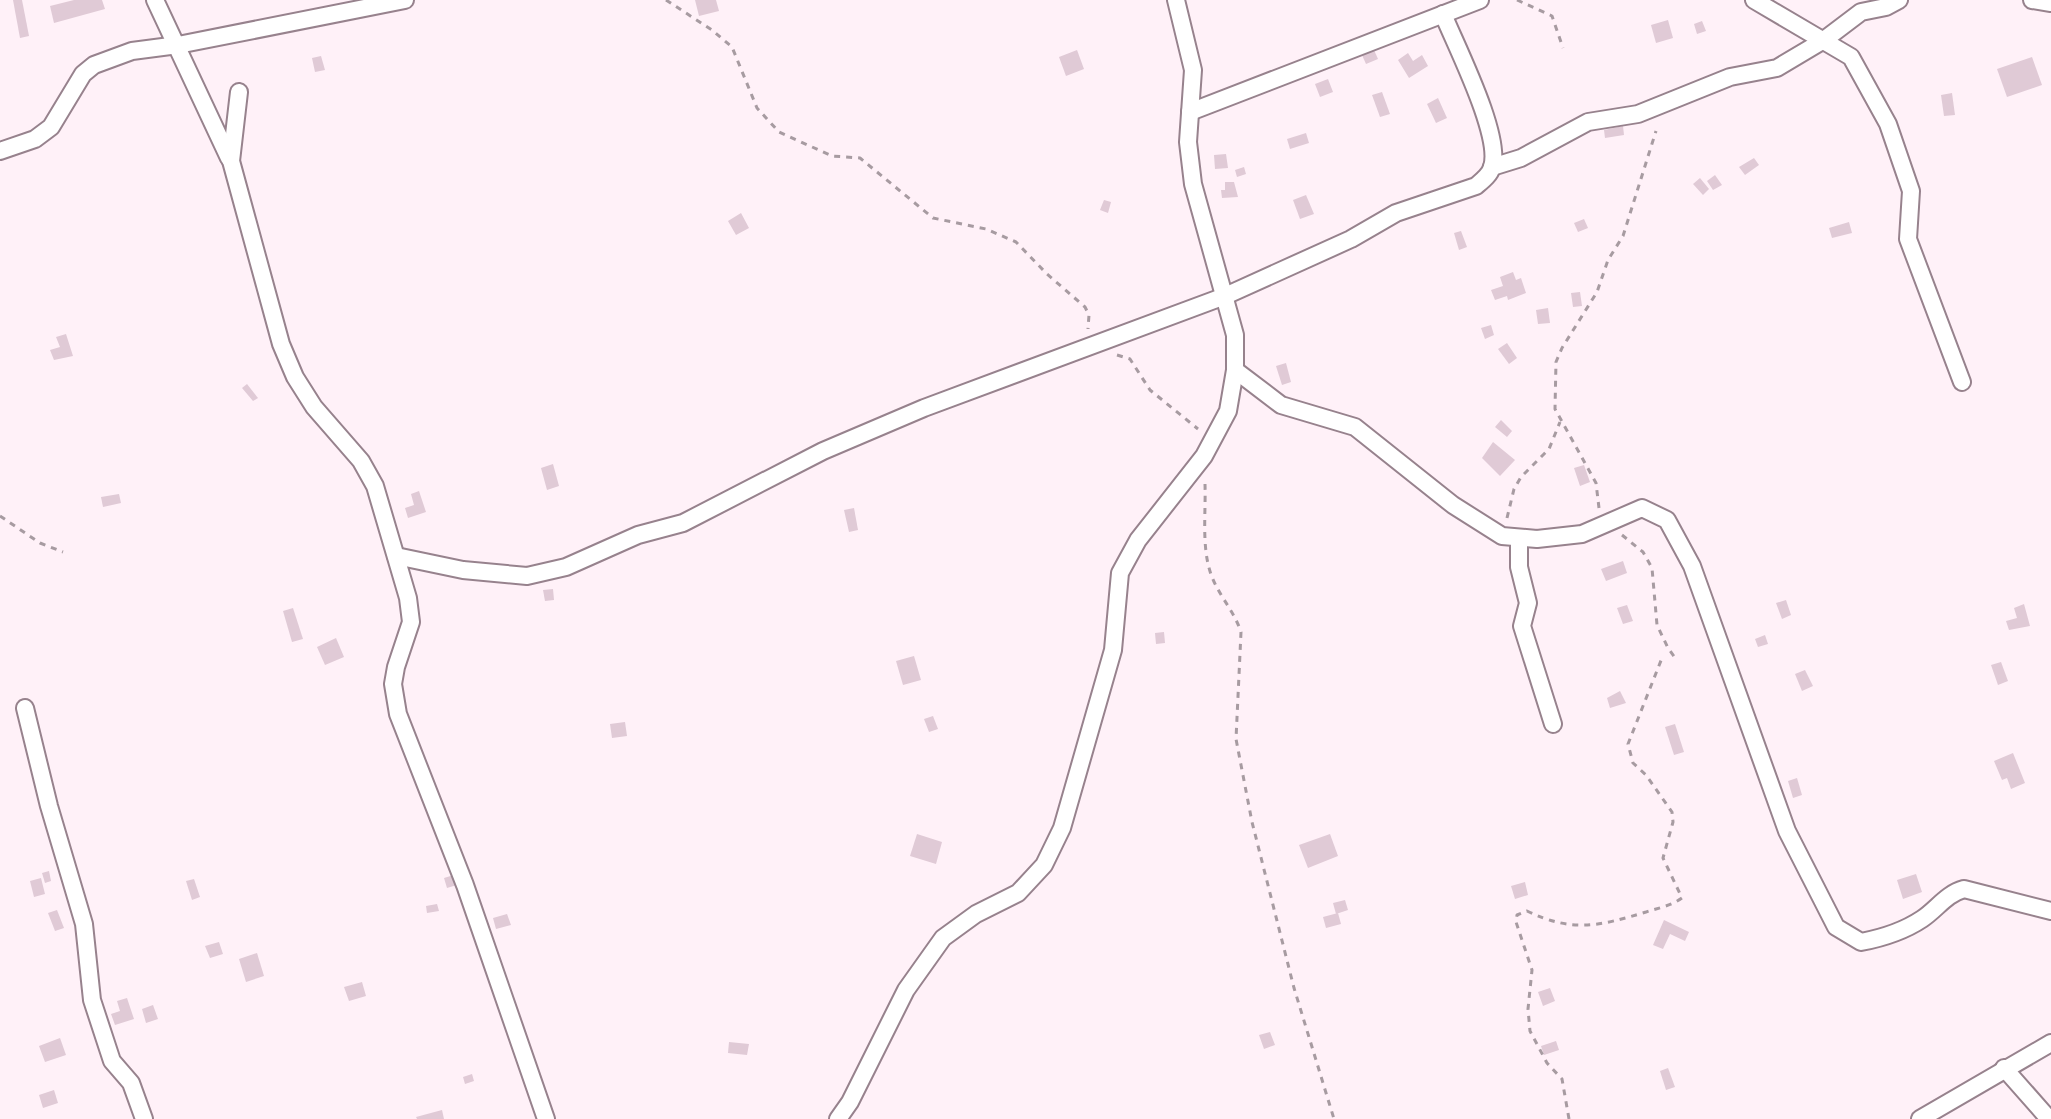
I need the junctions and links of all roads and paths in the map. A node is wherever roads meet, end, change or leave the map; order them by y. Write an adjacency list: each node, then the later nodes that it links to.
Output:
1 (155, 0): 13 (street)
2 (405, 0): 13 (street)
3 (666, 0): 22 (path)
4 (1176, 0): 16 (street)
5 (1480, 0): 11 (street)
6 (1517, 0): 14 (path)
7 (1754, 0): 12 (street)
8 (1899, 0): 12 (street)
9 (2032, 0): 10 (street)
10 (2051, 3)
11 (1443, 14): 16 (street); 20 (street)
12 (1824, 40): 20 (street); 24 (street)
13 (178, 45): 18 (street); 19 (street)
14 (1563, 48)
15 (239, 92): 19 (street)
16 (1190, 112): 21 (street)
17 (1656, 131): 25 (path)
18 (0, 151)
19 (231, 161): 32 (street)
20 (1492, 167): 21 (street)
21 (1225, 296): 22 (street); 23 (street)
22 (1093, 343): 26 (path); 32 (street)
23 (1235, 370): 26 (street); 29 (street)
24 (1962, 382)
25 (1560, 422): 28 (path); 29 (path)
26 (1209, 449): 42 (street); 43 (path)
27 (0, 516): 31 (path)
28 (1609, 522): 30 (street); 34 (path); 37 (street)
29 (1502, 536): 30 (street)
30 (1519, 538): 36 (street)
31 (63, 552)
32 (396, 556): 41 (street)
33 (1662, 658): 44 (path)
34 (1676, 659)
35 (25, 708): 40 (street)
36 (1553, 724)
37 (2051, 911)
38 (2051, 1043): 39 (street)
39 (2004, 1068): 45 (street); 46 (street)
40 (144, 1119)
41 (546, 1119)
42 (838, 1119)
43 (1334, 1119)
44 (1569, 1119)
45 (1920, 1119)
46 (2049, 1119)

